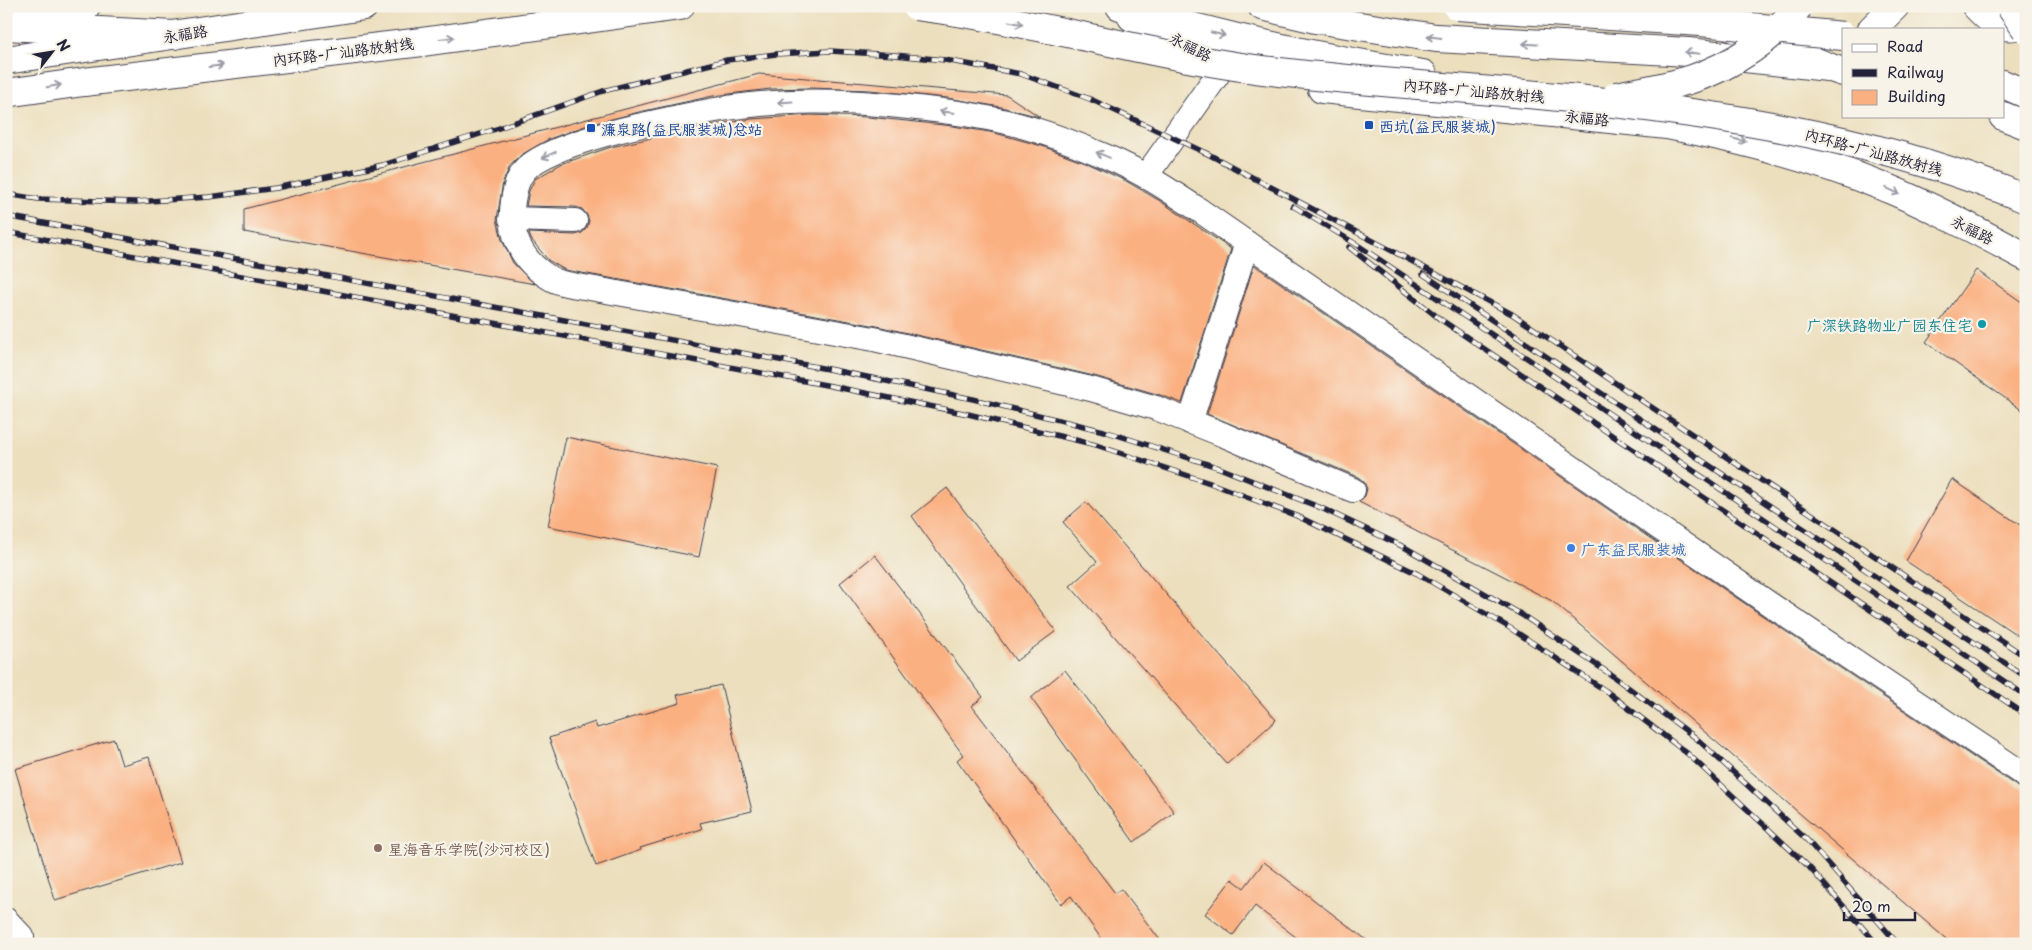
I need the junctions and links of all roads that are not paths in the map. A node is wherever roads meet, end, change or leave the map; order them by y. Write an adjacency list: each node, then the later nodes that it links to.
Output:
1 (86, 6): 14 (main road)
2 (364, 6): 19 (main road, 永福路)
3 (680, 6): 25 (main road, 内环路-广汕路放射线, one-way to 3)
4 (916, 6): 27 (main road, 内环路-广汕路放射线, one-way to 27, bridge)
5 (1111, 6): 22 (main road, 永福路)
6 (1120, 6): 32 (main road, one-way to 32, bridge)
7 (1262, 6): 23 (main road, one-way to 7)
8 (1457, 6): 20 (main road, bridge)
9 (1682, 6): 23 (main road)
10 (1799, 6): 27 (main road, bridge)
11 (1895, 6): 17 (main road)
12 (1976, 6): 15 (main road)
13 (2010, 6): 18 (main road, bridge)
14 (6, 18)
15 (2026, 23)
16 (6, 26): 19 (main road)
17 (1873, 28)
18 (2026, 29)
19 (174, 34): 21 (main road, 永福路)
20 (1842, 36)
21 (6, 60)
22 (1225, 64): 30 (street); 36 (main road, 永福路, one-way to 36)
23 (1838, 64)
24 (2004, 84): 26 (main road)
25 (6, 93)
26 (2026, 94)
27 (1595, 101): 31 (main road, 内环路-广汕路放射线, bridge)
28 (2004, 116): 29 (main road)
29 (2026, 124)
30 (1146, 176): 33 (street, one-way to 33); 35 (street)
31 (2026, 199)
32 (2026, 214)
33 (511, 219): 34 (street); 37 (street)
34 (575, 221)
35 (1247, 243): 37 (street); 39 (street)
36 (2026, 256)
37 (1190, 422): 38 (street)
38 (1353, 490)
39 (2026, 776)
40 (6, 920): 41 (street)
41 (22, 944)

